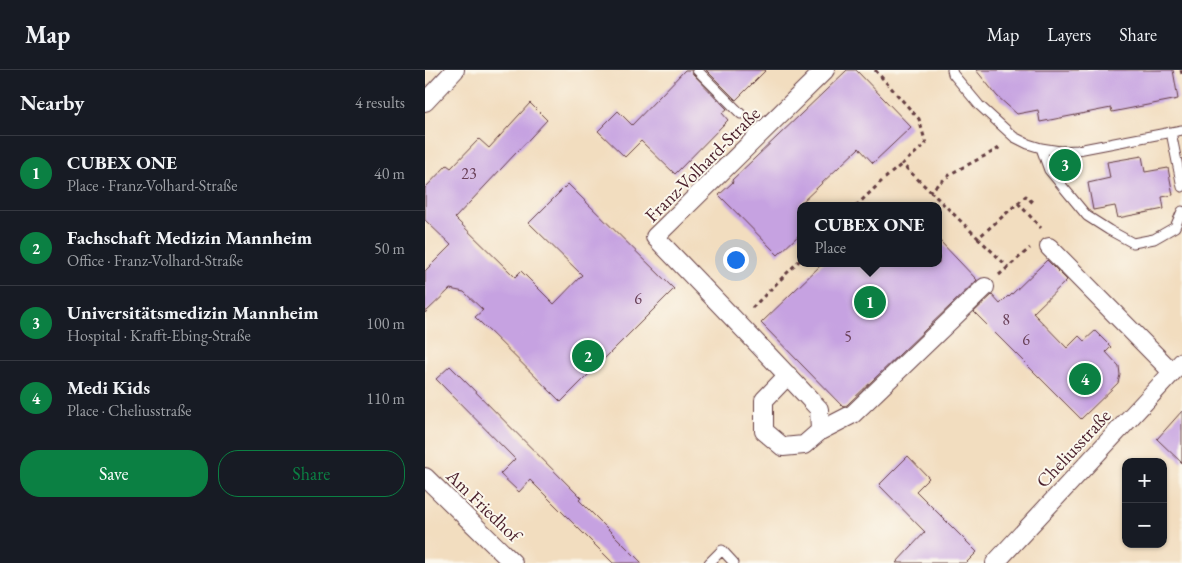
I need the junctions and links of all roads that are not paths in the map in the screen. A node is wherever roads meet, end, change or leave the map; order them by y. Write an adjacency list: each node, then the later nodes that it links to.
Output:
1 (455, 70): 5 (street)
2 (697, 70): 6 (lane)
3 (825, 70): 15 (street, Franz-Volhard-Straße)
4 (952, 70): 9 (lane)
5 (425, 102)
6 (741, 114)
7 (1182, 130): 8 (lane)
8 (1171, 132): 9 (lane); 10 (lane)
9 (1041, 148): 11 (lane)
10 (1182, 187)
11 (1182, 211)
12 (1045, 243): 14 (street)
13 (985, 287): 16 (street)
14 (1177, 367): 21 (street, Cheliusstraße)
15 (788, 375): 16 (street, Franz-Volhard-Straße); 16 (street)
16 (820, 431)
17 (425, 477): 18 (street, Am Friedhof)
18 (513, 563)
19 (709, 563): 20 (lane)
20 (735, 563)
21 (995, 563)

